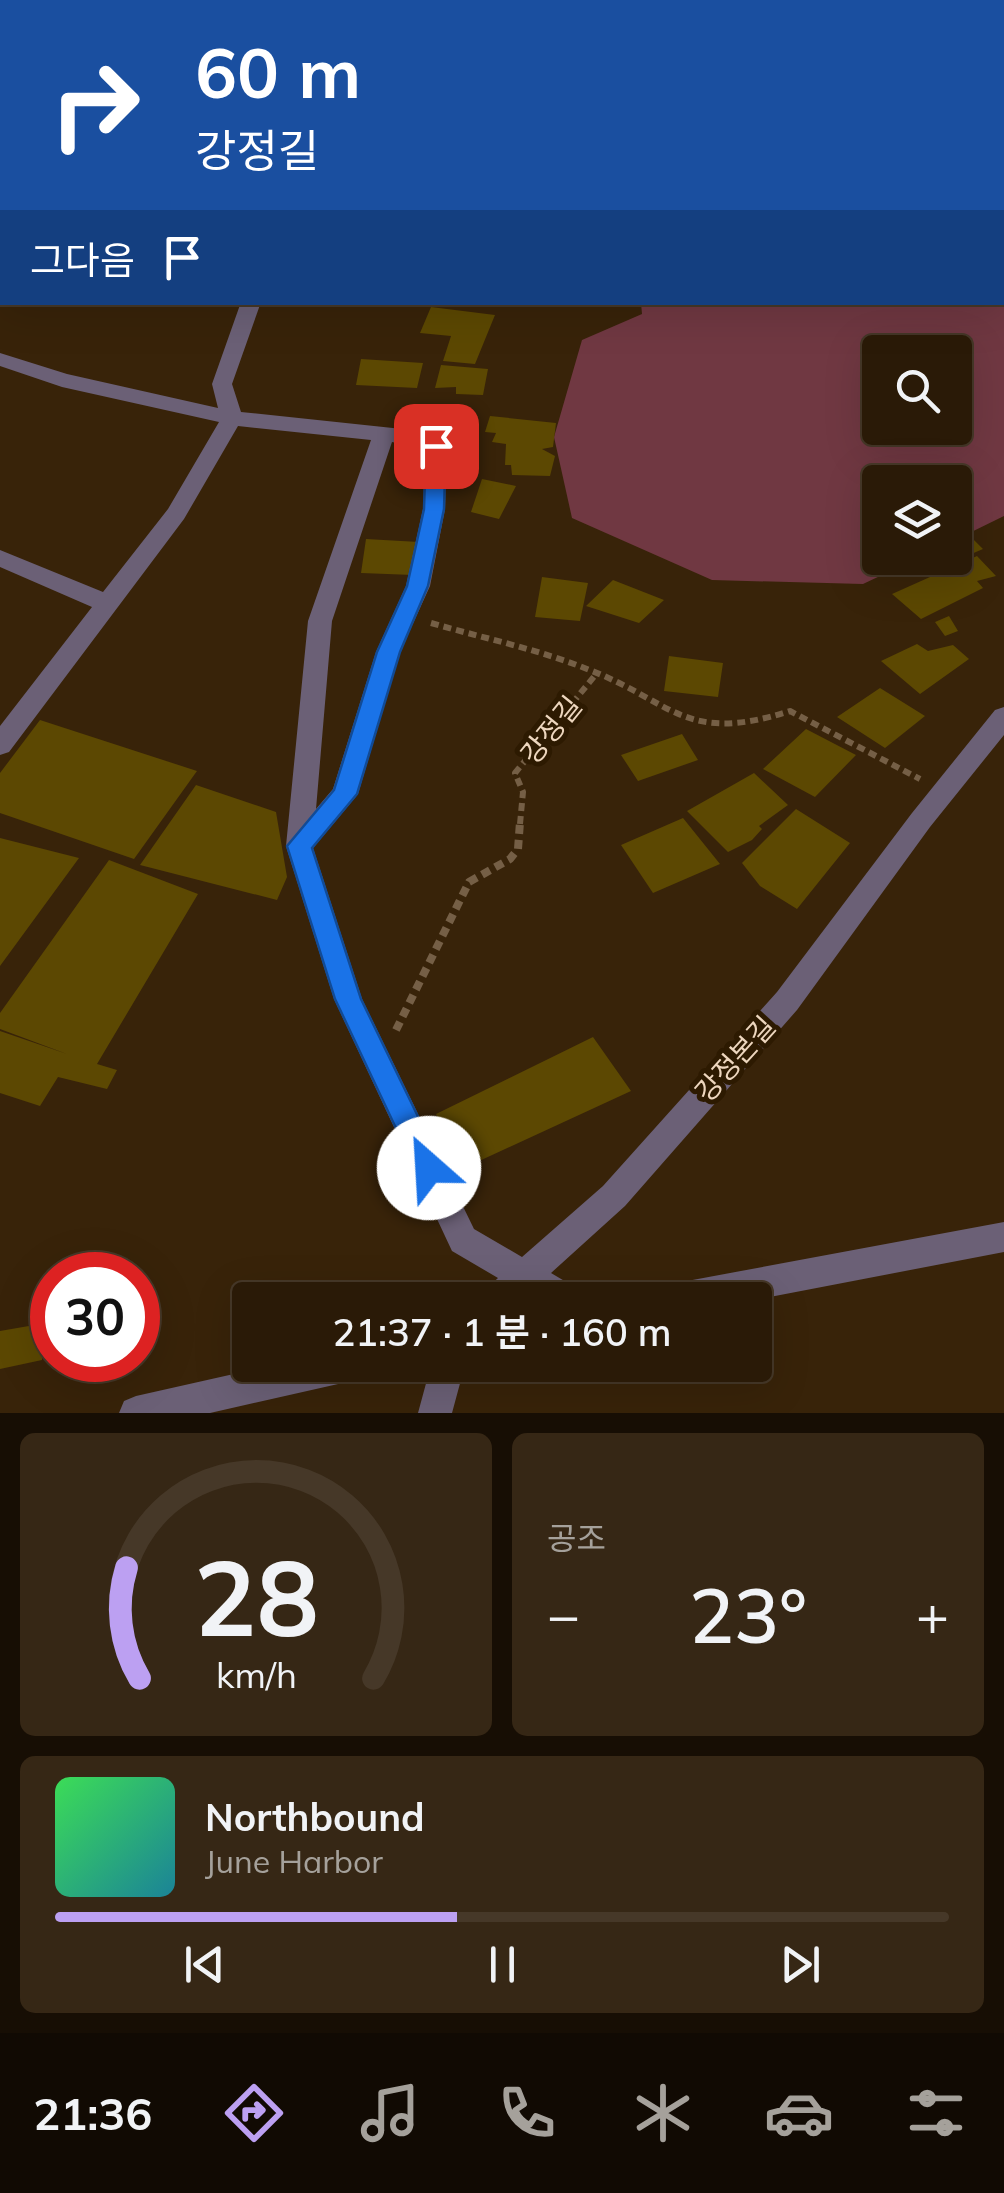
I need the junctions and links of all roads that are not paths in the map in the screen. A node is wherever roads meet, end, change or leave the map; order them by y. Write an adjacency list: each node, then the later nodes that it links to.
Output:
1 (250, 305): 3 (street)
2 (0, 359): 3 (street)
3 (232, 418): 4 (street); 6 (street)
4 (384, 434): 9 (street); 9 (street)
5 (0, 558): 6 (street)
6 (108, 604): 8 (street)
7 (1004, 717): 11 (street, 강정본길)
8 (0, 745)
9 (299, 846): 11 (street)
10 (1004, 1238): 14 (street)
11 (523, 1276): 12 (street, 강정본길); 13 (street)
12 (516, 1282)
13 (534, 1282)
14 (768, 1282)
15 (272, 1382): 17 (street)
16 (443, 1382): 18 (street)
17 (136, 1413)
18 (435, 1413)

